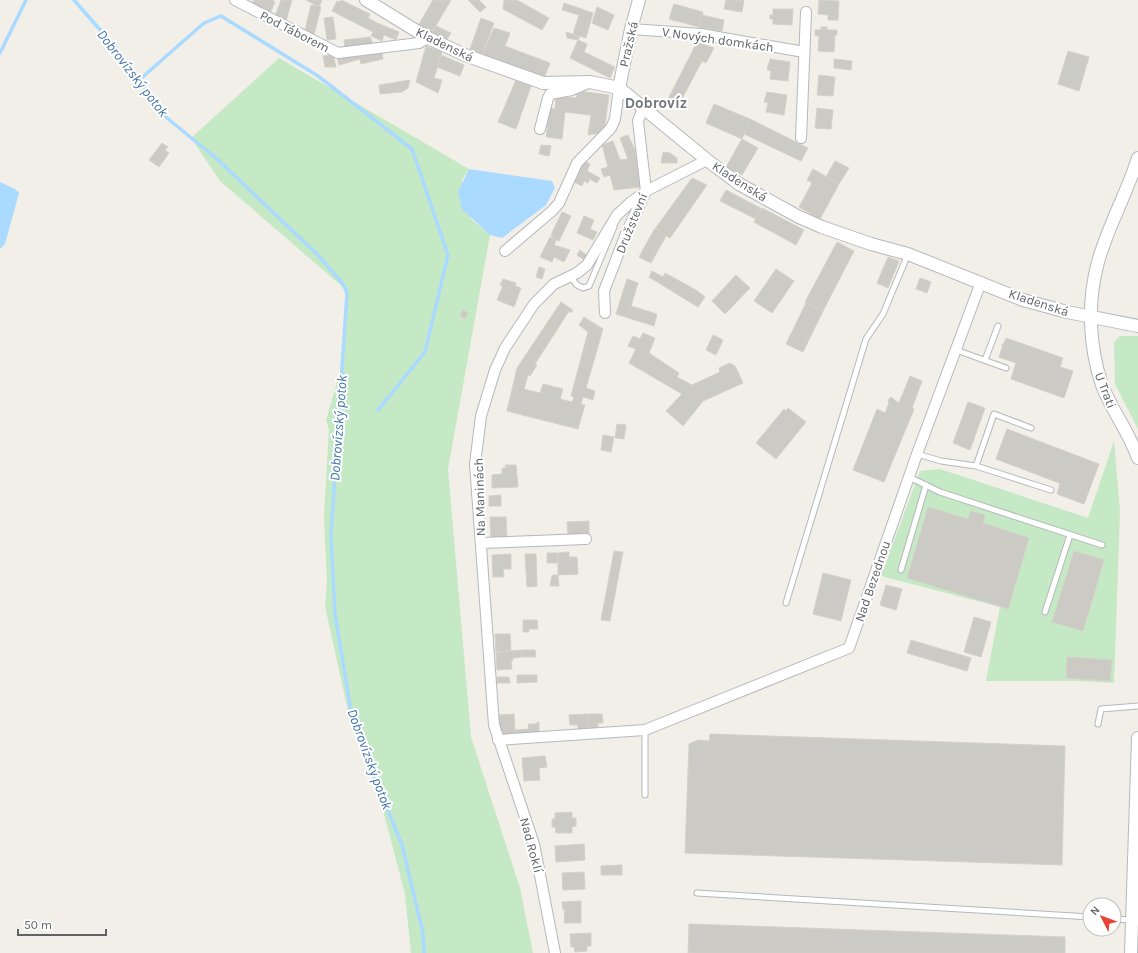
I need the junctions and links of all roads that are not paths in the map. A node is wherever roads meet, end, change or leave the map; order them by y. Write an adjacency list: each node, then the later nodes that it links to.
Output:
1 (235, 0): 6 (street, Pod Táborem)
2 (367, 0): 6 (street, Kladenská)
3 (639, 0): 5 (street, Pražská)
4 (806, 12): 7 (street)
5 (631, 29): 7 (street, V Nových domkách); 9 (street, Pražská)
6 (428, 38): 8 (street, Kladenská)
7 (804, 52): 12 (street)
8 (590, 82): 9 (street, Kladenská); 11 (street)
9 (619, 88): 10 (street, Kladenská); 17 (street)
10 (643, 108): 14 (street, Kladenská); 15 (street, Družstevní)
11 (540, 129)
12 (801, 138)
13 (1138, 158): 22 (street, U Trati)
14 (707, 160): 15 (street, Na Maninách); 18 (street, Kladenská)
15 (646, 191): 16 (street, Na Maninách); 21 (street, Družstevní)
16 (617, 214): 19 (street, Na Maninách); 19 (lane)
17 (505, 251)
18 (908, 254): 20 (street, Kladenská); 40 (lane)
19 (570, 276): 37 (street, Na Maninách)
20 (982, 282): 22 (street, Kladenská); 25 (street, Nad Bezednou)
21 (605, 313)
22 (1090, 317): 24 (street, Kladenská); 30 (street, U Trati)
23 (998, 326): 26 (lane)
24 (1138, 326)
25 (956, 350): 26 (lane); 29 (street, Nad Bezednou)
26 (985, 360): 27 (lane)
27 (1006, 368)
28 (1031, 428): 31 (lane)
29 (917, 454): 31 (lane); 32 (street, Nad Bezednou)
30 (1138, 458)
31 (976, 466): 34 (lane)
32 (909, 477): 33 (lane); 44 (street, Nad Bezednou)
33 (926, 485): 35 (lane); 39 (lane)
34 (1050, 490)
35 (1070, 535): 38 (lane); 41 (lane)
36 (586, 539): 37 (street)
37 (481, 543): 46 (street, Na Maninách)
38 (1102, 546)
39 (901, 570)
40 (786, 603)
41 (1045, 612)
42 (1138, 706): 43 (lane)
43 (1098, 724)
44 (645, 730): 46 (street, Nad Bezednou); 47 (lane)
45 (1138, 738): 51 (street)
46 (498, 740): 52 (street, Nad Roklí)
47 (645, 795)
48 (697, 893): 49 (lane)
49 (1082, 917)
50 (1122, 919): 51 (lane)
51 (1132, 920): 53 (street)
52 (555, 953)
53 (1131, 953)

